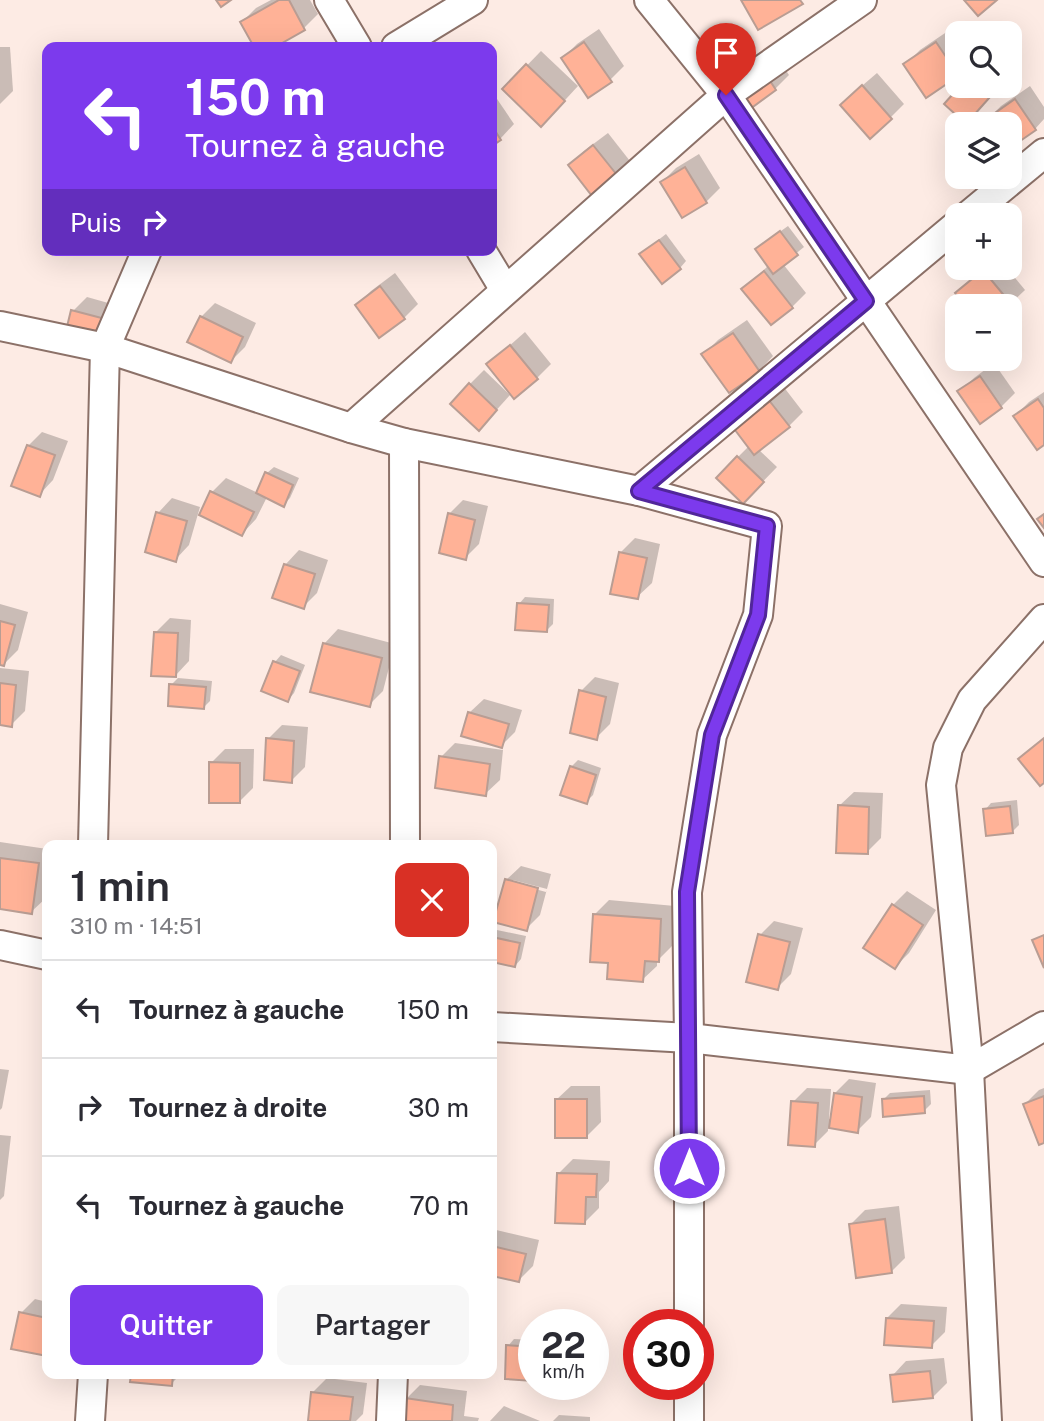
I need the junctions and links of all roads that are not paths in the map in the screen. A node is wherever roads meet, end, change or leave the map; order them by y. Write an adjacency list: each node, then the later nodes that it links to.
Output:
1 (328, 0): 5 (street)
2 (473, 0): 6 (street)
3 (649, 0): 7 (street)
4 (862, 0): 7 (street)
5 (354, 42)
6 (404, 42)
7 (726, 95): 13 (street); 14 (street)
8 (1044, 153): 9 (street)
9 (984, 203)
10 (945, 235): 14 (street)
11 (144, 256): 16 (street)
12 (485, 256): 13 (street)
13 (506, 290): 17 (street)
14 (866, 301): 19 (street); 20 (street)
15 (0, 326): 16 (street)
16 (105, 348): 17 (street); 22 (street)
17 (351, 428): 18 (street)
18 (404, 443): 19 (street); 23 (street)
19 (639, 491): 28 (street)
20 (1044, 562)
21 (1044, 619): 29 (street)
22 (93, 840)
23 (405, 840)
24 (0, 945): 25 (street)
25 (42, 954)
26 (1044, 1026): 29 (street)
27 (497, 1027): 28 (street)
28 (689, 1038): 29 (street); 30 (street)
29 (969, 1070): 37 (street)
30 (689, 1309)
31 (93, 1379): 34 (street)
32 (393, 1379): 35 (street)
33 (689, 1400): 36 (street)
34 (90, 1421)
35 (391, 1421)
36 (689, 1421)
37 (987, 1421)

